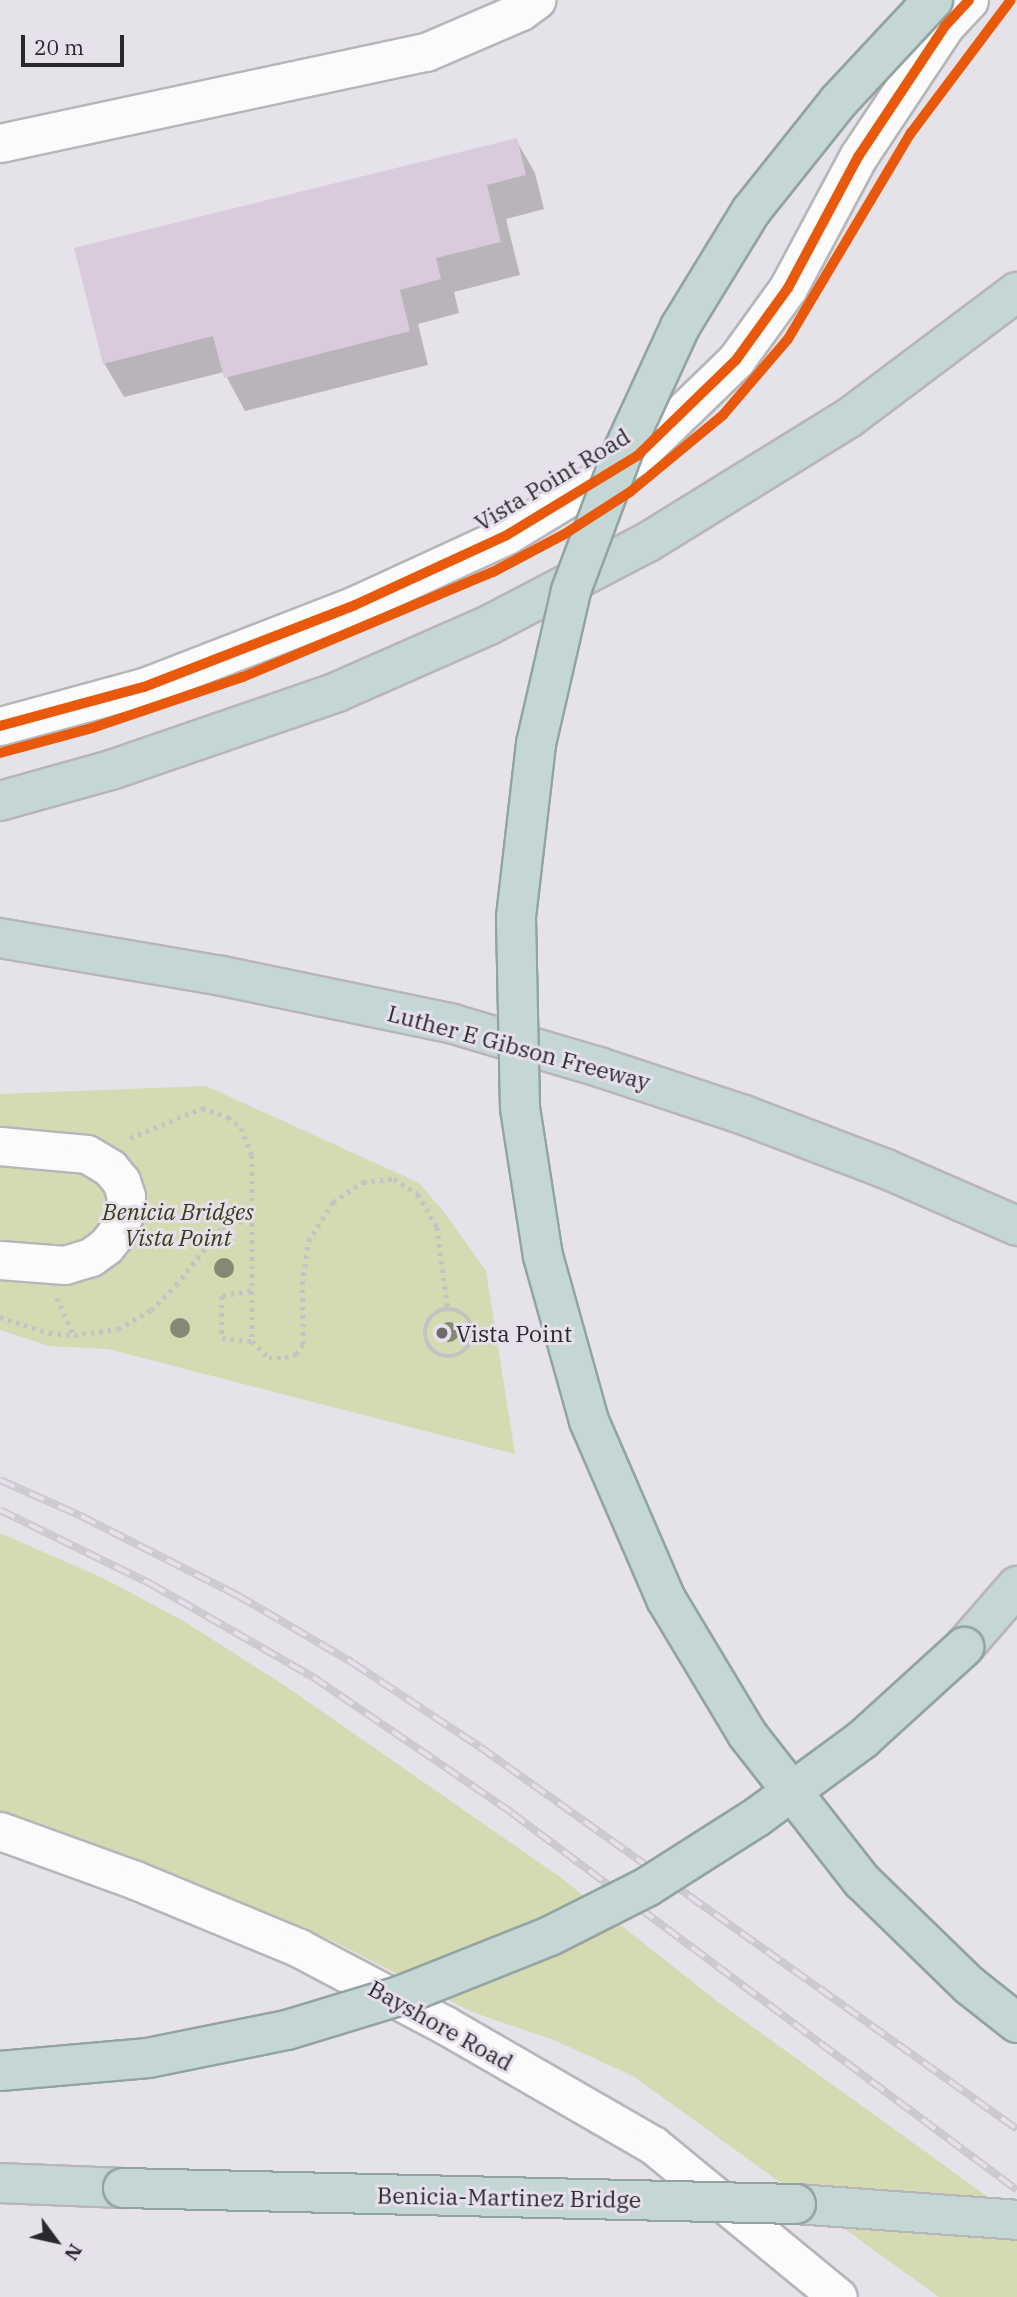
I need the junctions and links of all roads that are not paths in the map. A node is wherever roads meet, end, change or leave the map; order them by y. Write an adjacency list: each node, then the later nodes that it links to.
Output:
1 (536, 0): 4 (street)
2 (933, 0): 14 (highway, bridge)
3 (970, 0): 6 (street, Vista Point Road)
4 (0, 144)
5 (1017, 292): 7 (highway)
6 (0, 726)
7 (0, 801)
8 (0, 938): 10 (highway, Luther E Gibson Freeway)
9 (0, 1146): 11 (street)
10 (1017, 1226)
11 (0, 1260)
12 (1017, 1586): 15 (highway, bridge)
13 (0, 1830): 18 (street, Bayshore Road)
14 (1017, 2023)
15 (0, 2071)
16 (0, 2183): 17 (highway, Benicia-Martinez Bridge, bridge)
17 (1017, 2220)
18 (838, 2297)

